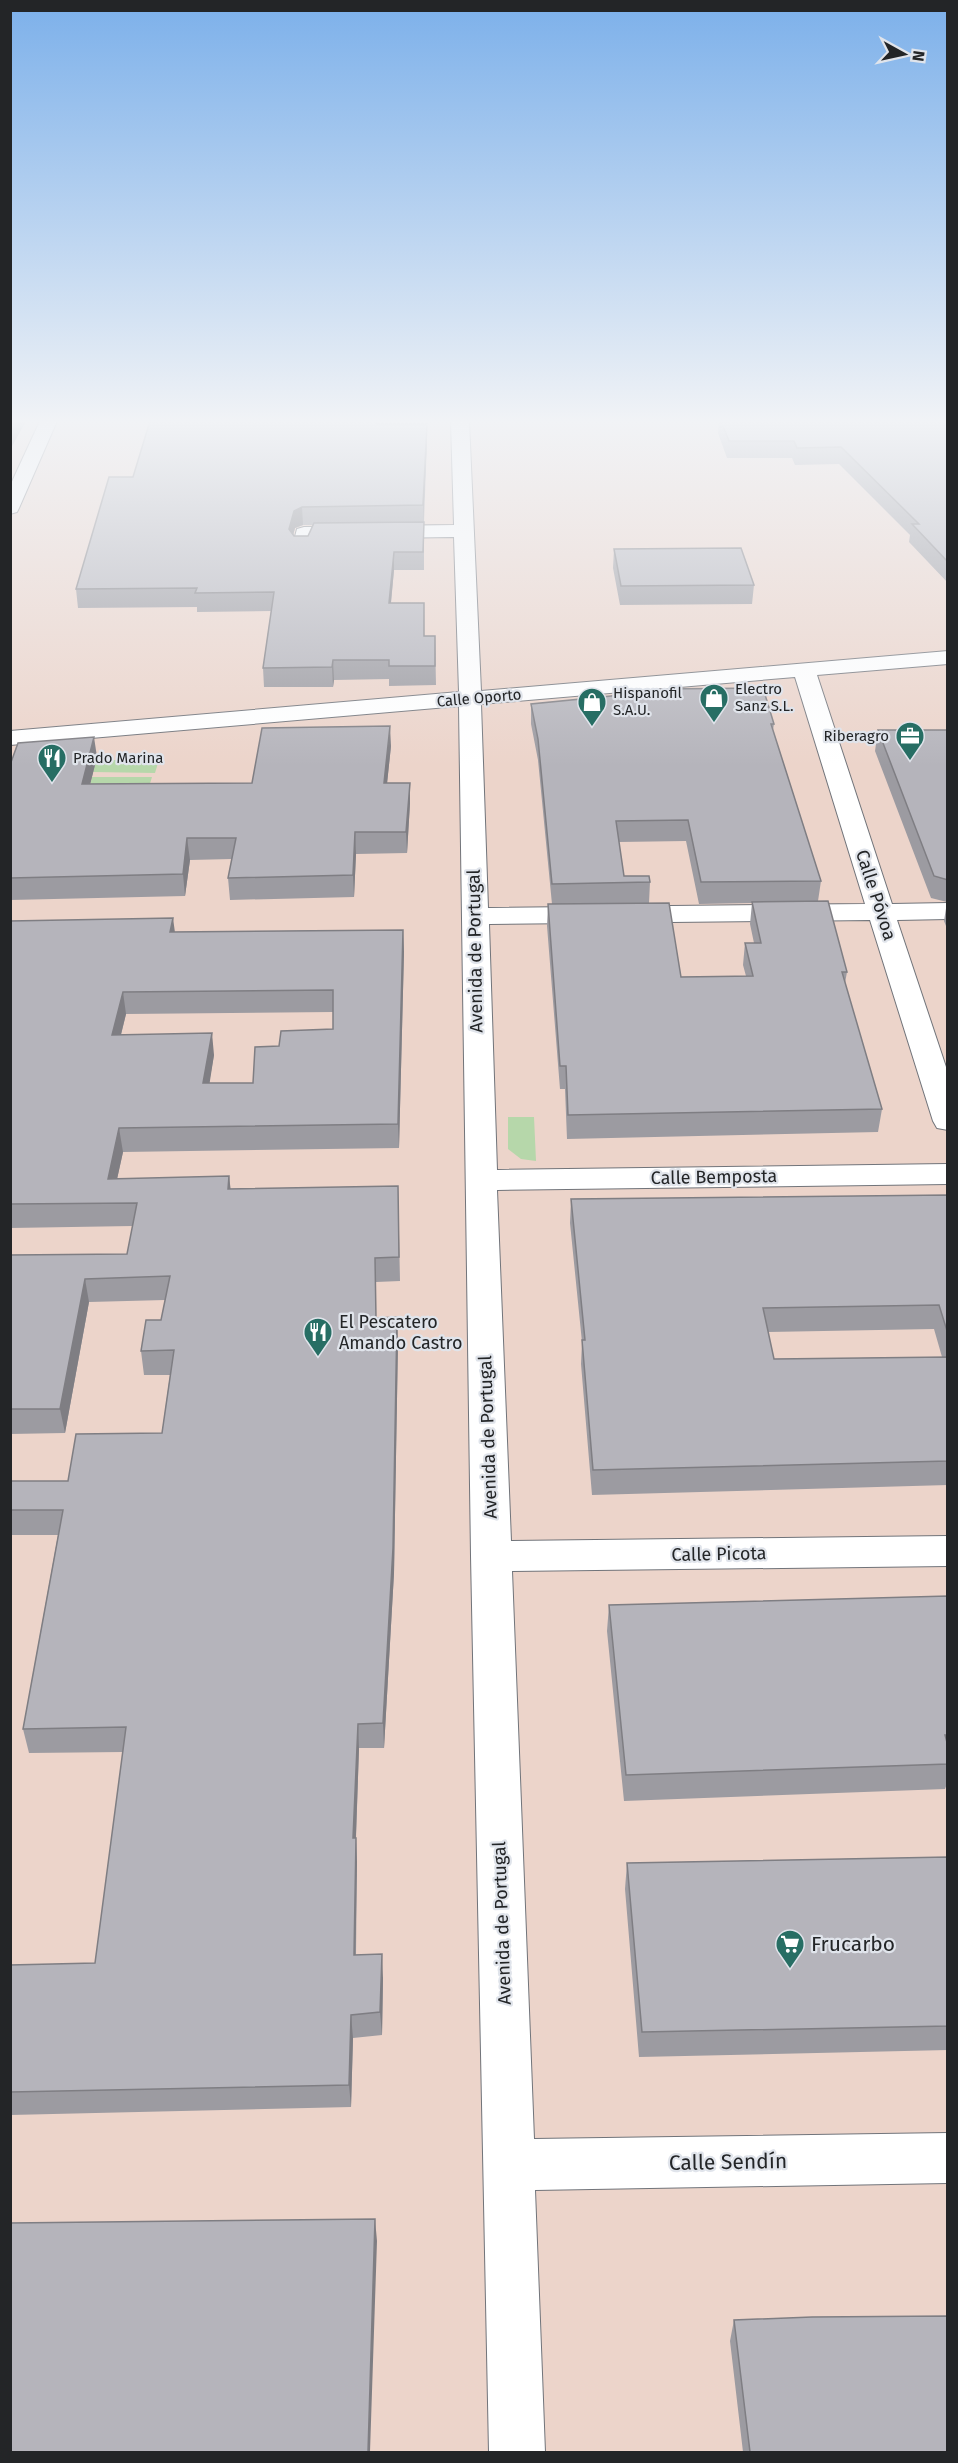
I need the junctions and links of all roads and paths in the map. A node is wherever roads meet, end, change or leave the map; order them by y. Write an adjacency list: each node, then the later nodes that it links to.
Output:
1 (304, 536): 3 (street)
2 (464, 536): 6 (street, Avenida de Portugal)
3 (302, 548)
4 (948, 657): 5 (street, Calle Oporto)
5 (804, 670): 6 (street, Calle Oporto); 8 (street, Calle Póvoa)
6 (470, 698): 7 (street, Calle Oporto); 10 (street, Avenida de Portugal)
7 (10, 738)
8 (881, 911): 9 (street); 10 (street); 11 (street, Calle Póvoa)
9 (948, 911)
10 (474, 916): 13 (street, Avenida de Portugal)
11 (948, 1121)
12 (948, 1174): 13 (street, Calle Bemposta)
13 (481, 1180): 15 (street, Avenida de Portugal)
14 (948, 1551): 15 (street, Calle Picota)
15 (491, 1556): 17 (street, Avenida de Portugal)
16 (948, 2158): 17 (street, Calle Sendín)
17 (509, 2165): 18 (street, Avenida de Portugal)
18 (517, 2452)

